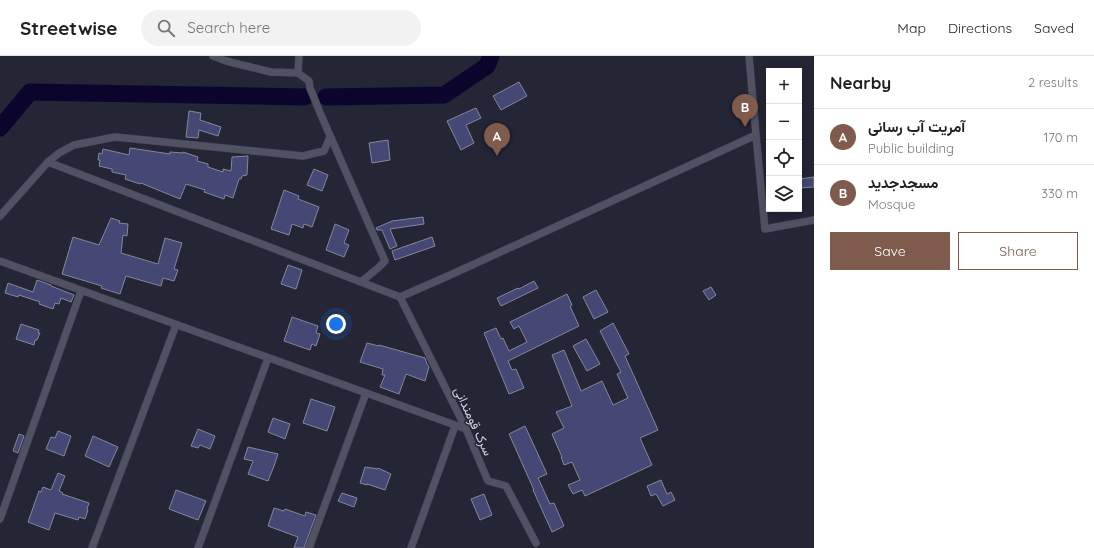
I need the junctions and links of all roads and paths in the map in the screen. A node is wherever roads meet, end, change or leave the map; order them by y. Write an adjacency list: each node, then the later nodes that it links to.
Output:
1 (213, 56): 4 (street)
2 (299, 56): 4 (street)
3 (749, 56): 5 (street)
4 (298, 73): 6 (street)
5 (756, 135): 9 (street); 13 (street)
6 (330, 137): 7 (street); 11 (street)
7 (48, 162): 8 (street); 11 (street)
8 (0, 216)
9 (814, 220)
10 (0, 261): 12 (street)
11 (361, 282): 13 (street)
12 (81, 291): 14 (street); 19 (street)
13 (400, 297): 18 (street, سرک قومندانی)
14 (176, 325): 15 (street); 21 (street)
15 (268, 358): 16 (street); 22 (street)
16 (366, 393): 17 (street); 23 (street)
17 (455, 426): 18 (street); 24 (street)
18 (466, 429): 20 (street, سرک قومندانی)
19 (0, 519)
20 (536, 543)
21 (92, 548)
22 (198, 548)
23 (309, 548)
24 (411, 548)

